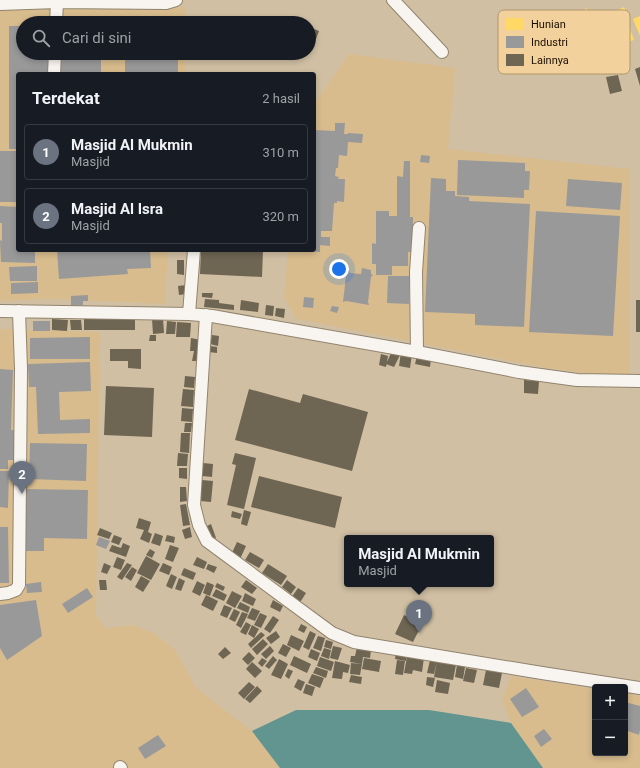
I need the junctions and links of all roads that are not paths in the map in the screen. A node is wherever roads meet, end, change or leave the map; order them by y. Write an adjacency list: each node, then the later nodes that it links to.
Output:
1 (176, 0): 3 (street)
2 (394, 0): 6 (street)
3 (57, 2): 4 (street); 5 (street)
4 (0, 4)
5 (56, 16)
6 (442, 52)
7 (55, 60): 8 (street)
8 (54, 72)
9 (419, 228): 15 (street)
10 (194, 252): 13 (street)
11 (0, 311): 12 (street)
12 (19, 311): 13 (street); 17 (street)
13 (189, 314): 14 (street)
14 (206, 315): 15 (street); 18 (street)
15 (417, 352): 16 (street)
16 (640, 382)
17 (0, 594)
18 (640, 688)

